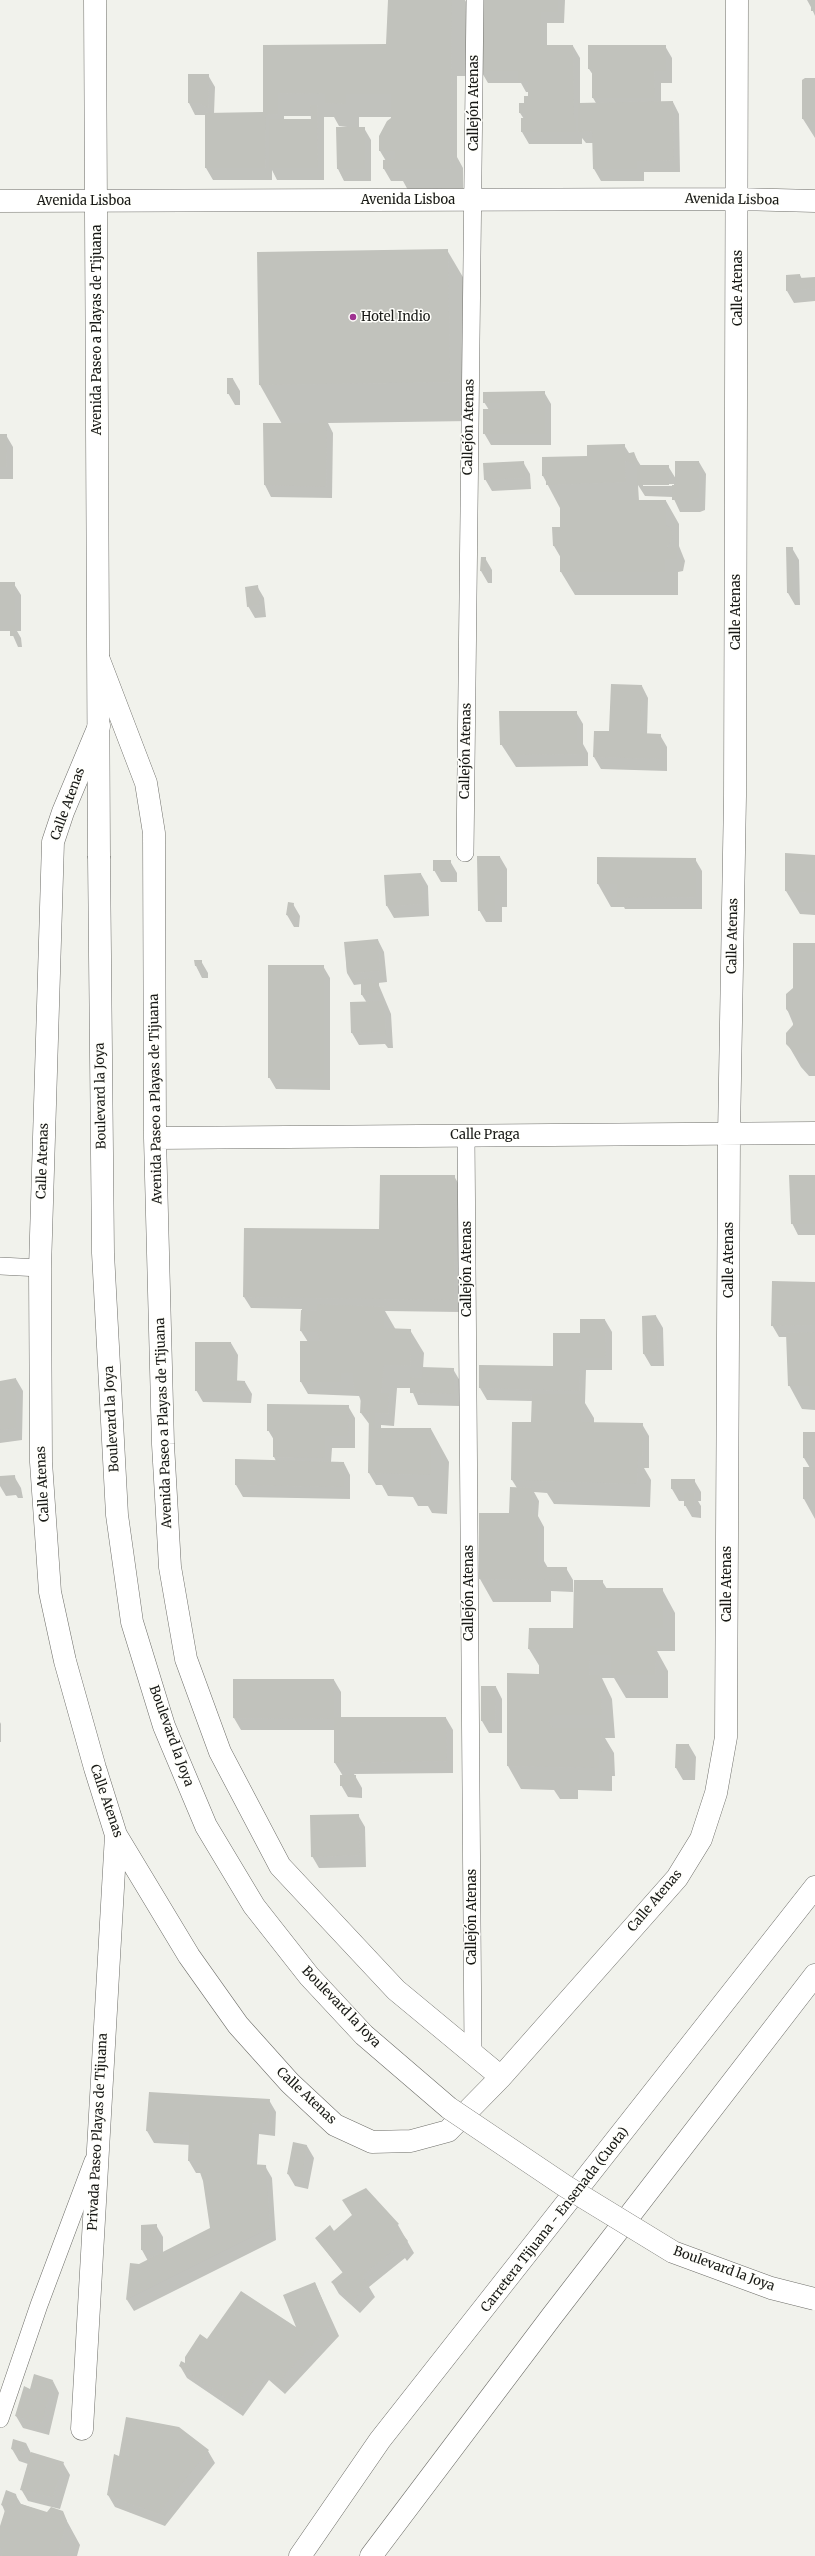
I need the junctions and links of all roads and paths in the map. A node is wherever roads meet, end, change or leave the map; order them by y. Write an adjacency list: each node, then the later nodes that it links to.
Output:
1 (95, 0): 5 (main road, Avenida Paseo a Playas de Tijuana)
2 (475, 0): 6 (lane, Callejón Atenas)
3 (737, 0): 4 (main road, Calle Atenas)
4 (738, 199): 6 (main road, Avenida Lisboa); 8 (main road, Avenida Lisboa); 15 (main road, Calle Atenas)
5 (97, 200): 6 (main road, Avenida Lisboa); 7 (main road, Avenida Lisboa); 9 (main road, Avenida Paseo a Playas de Tijuana)
6 (473, 200): 11 (lane, Callejón Atenas)
7 (0, 201)
8 (815, 201)
9 (99, 660): 10 (main road, Avenida Paseo a Playas de Tijuana); 16 (main road, Avenida Paseo a Playas de Tijuana)
10 (99, 725): 12 (main road, Avenida Paseo a Playas de Tijuana); 18 (main road, Calle Atenas)
11 (465, 854)
12 (99, 856): 25 (main road, Boulevard la Joya, bridge)
13 (815, 1133): 15 (main road, Calle Praga)
14 (466, 1135): 15 (main road, Calle Praga); 16 (main road, Calle Praga); 22 (lane, Callejón Atenas)
15 (729, 1135): 23 (main road, Calle Atenas)
16 (155, 1138): 22 (main road, Avenida Paseo a Playas de Tijuana)
17 (0, 1266): 18 (lane)
18 (40, 1268): 19 (main road, Calle Atenas)
19 (116, 1835): 23 (main road, Calle Atenas); 24 (main road, Privada Paseo Playas de Tijuana)
20 (815, 1887): 28 (main road, Carretera Tijuana - Ensenada (Cuota))
21 (815, 1975): 29 (main road)
22 (473, 2052): 23 (main road, Avenida Paseo a Playas de Tijuana)
23 (501, 2077)
24 (96, 2154): 26 (lane); 27 (main road, Privada Paseo Playas de Tijuana)
25 (815, 2299)
26 (0, 2419)
27 (82, 2429)
28 (300, 2556)
29 (371, 2556)

